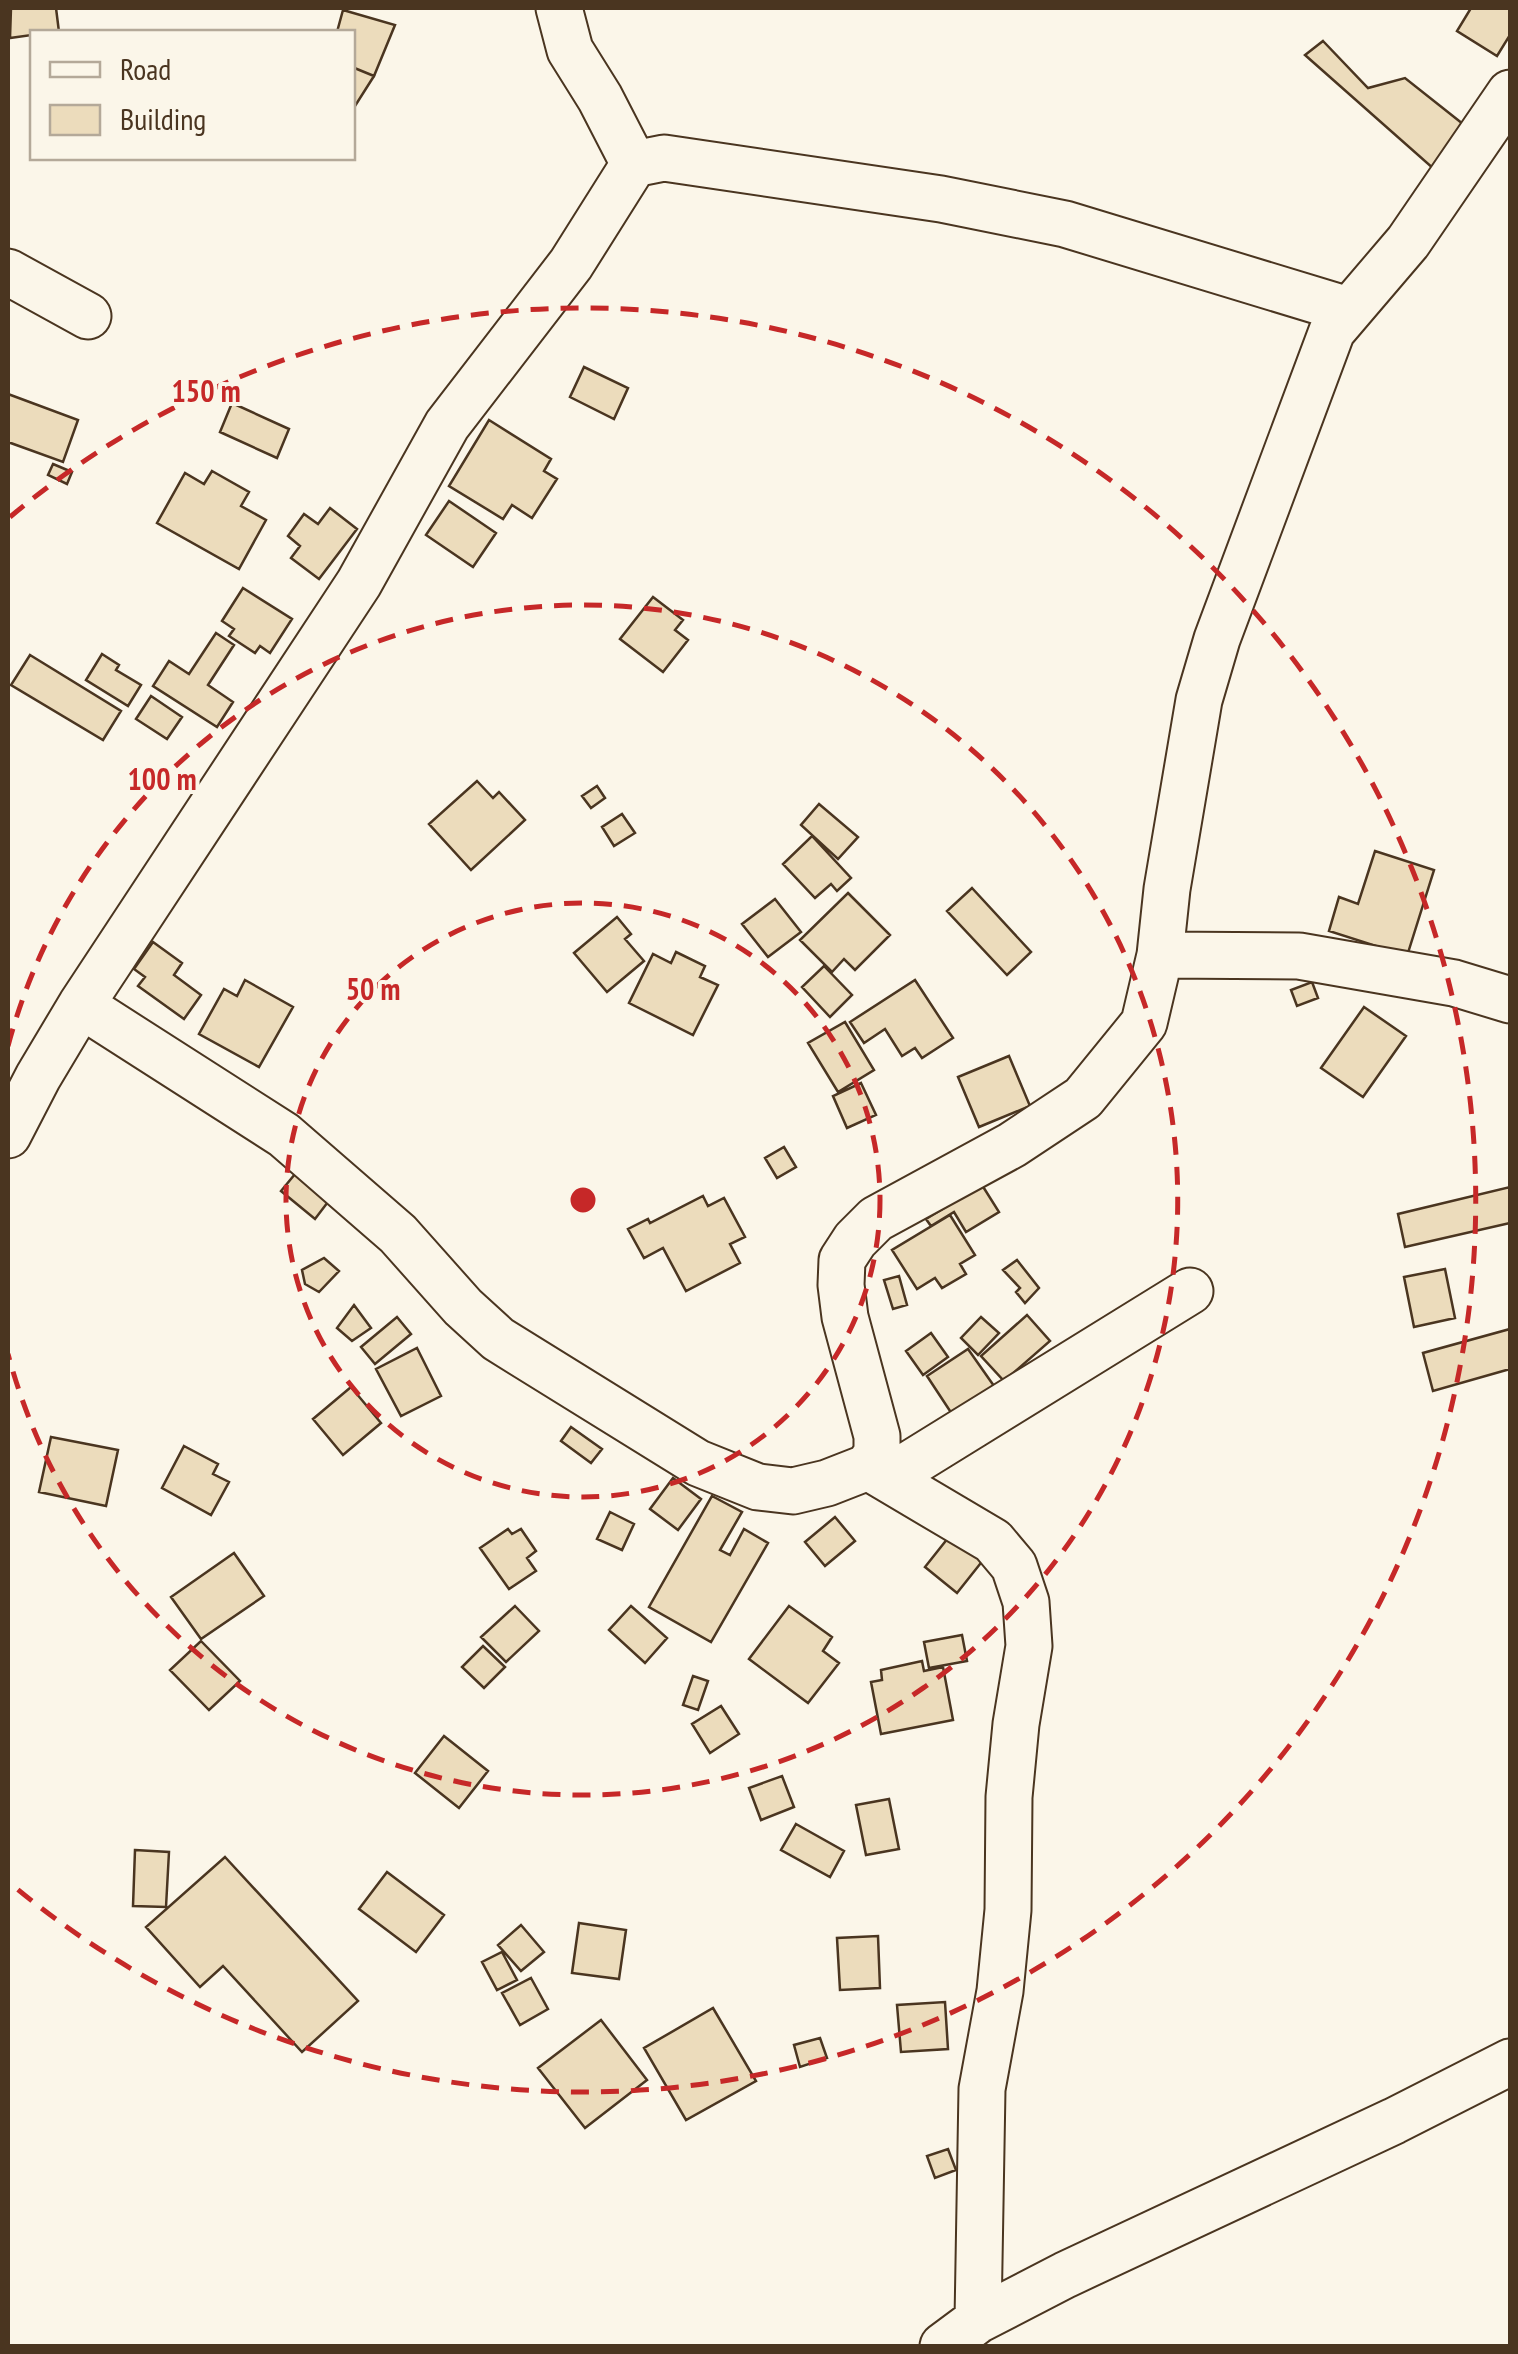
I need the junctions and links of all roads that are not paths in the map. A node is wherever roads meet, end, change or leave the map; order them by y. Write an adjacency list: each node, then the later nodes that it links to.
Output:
1 (558, 8): 3 (street)
2 (1510, 93): 5 (street)
3 (634, 164): 5 (street); 9 (street)
4 (8, 272): 6 (street)
5 (1348, 310): 7 (street)
6 (88, 316)
7 (1160, 955): 8 (street); 12 (street)
8 (1510, 1000)
9 (81, 1006): 10 (street); 12 (street)
10 (8, 1135)
11 (1190, 1291): 12 (street)
12 (879, 1472): 14 (street)
13 (1510, 2062): 14 (street)
14 (960, 2333)

